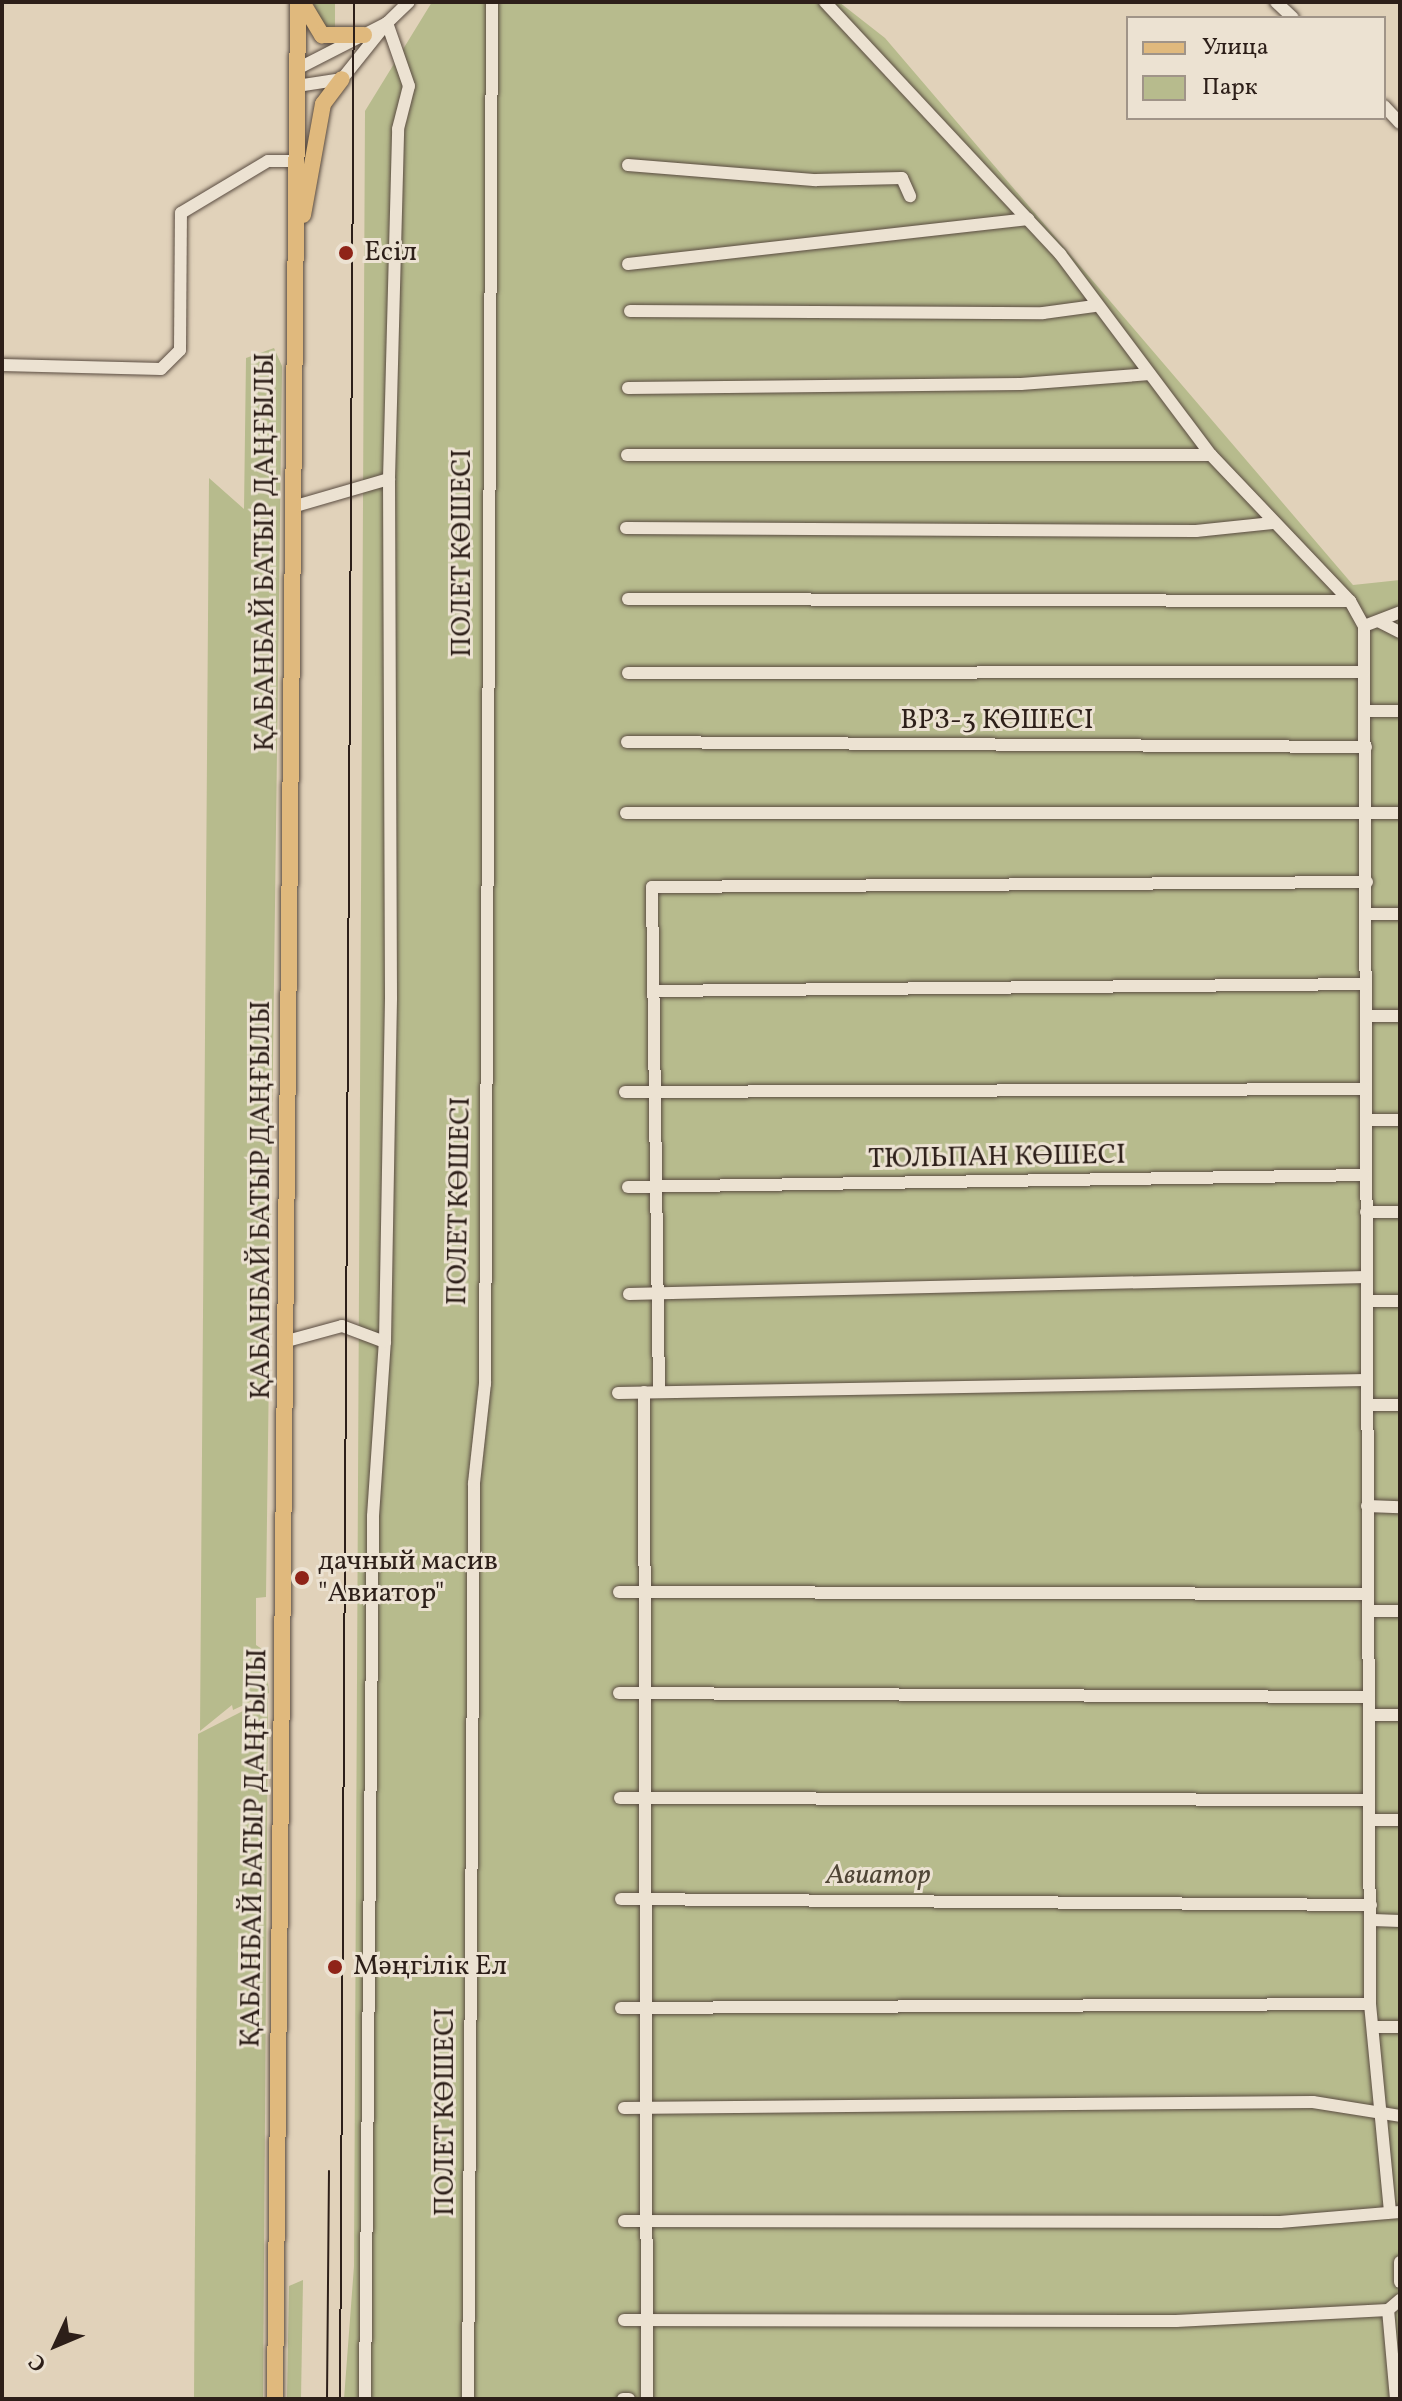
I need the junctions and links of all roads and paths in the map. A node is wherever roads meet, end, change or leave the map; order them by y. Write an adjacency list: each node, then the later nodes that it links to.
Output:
1 (300, 2): 8 (main road); 9 (main road, ҚАБАНБАЙ БАТЫР ДАҢҒЫЛЫ)
2 (409, 2): 7 (street)
3 (492, 2): 117 (street, ПОЛЕТ КӨШЕСІ)
4 (825, 2): 16 (street)
5 (1276, 2): 6 (street)
6 (1291, 16)
7 (387, 23): 8 (street); 10 (street); 26 (street)
8 (364, 35): 9 (street)
9 (297, 78): 10 (street); 13 (main road, ҚАБАНБАЙ БАТЫР ДАҢҒЫЛЫ)
10 (342, 79): 18 (main road)
11 (1386, 108): 12 (street)
12 (1400, 123)
13 (295, 161): 18 (main road, ҚАБАНБАЙ БАТЫР ДАҢҒЫЛЫ); 21 (street)
14 (628, 165): 15 (street)
15 (910, 196)
16 (1028, 219): 17 (street); 19 (street)
17 (628, 264)
18 (294, 292): 27 (main road, ҚАБАНБАЙ БАТЫР ДАҢҒЫЛЫ)
19 (1095, 306): 20 (street); 22 (street)
20 (630, 311)
21 (2, 365)
22 (1150, 374): 23 (street); 25 (street)
23 (628, 388)
24 (627, 455): 25 (street)
25 (1211, 455): 28 (street)
26 (389, 479): 27 (street); 68 (street)
27 (292, 507): 67 (main road, ҚАБАНБАЙ БАТЫР ДАҢҒЫЛЫ)
28 (1273, 523): 29 (street); 31 (street)
29 (626, 528)
30 (628, 599): 31 (street)
31 (1350, 601): 34 (street)
32 (1400, 612): 33 (street)
33 (1380, 622): 34 (street); 35 (street)
34 (1364, 626): 36 (street)
35 (1400, 632)
36 (1364, 672): 37 (street); 38 (street)
37 (628, 673)
38 (1367, 711): 39 (street); 41 (street)
39 (1400, 711)
40 (627, 742): 41 (street, ВРЗ-3 КӨШЕСІ)
41 (1366, 747): 44 (street)
42 (626, 813): 44 (street)
43 (1400, 813): 44 (street)
44 (1366, 814): 45 (street)
45 (1367, 882): 46 (street); 49 (street)
46 (1366, 914): 47 (street); 48 (street)
47 (1400, 914)
48 (1366, 984): 49 (street); 50 (street)
49 (653, 991): 53 (street)
50 (1367, 1016): 51 (street); 52 (street)
51 (1400, 1016)
52 (1366, 1089): 53 (street); 55 (street)
53 (652, 1091): 54 (street); 58 (street)
54 (625, 1092)
55 (1366, 1120): 56 (street); 57 (street)
56 (1400, 1120)
57 (1365, 1175): 58 (street, ТЮЛЬПАН КӨШЕСІ); 60 (street)
58 (656, 1186): 59 (street, ТЮЛЬПАН КӨШЕСІ); 63 (street)
59 (628, 1187)
60 (1366, 1212): 61 (street); 62 (street)
61 (1400, 1212)
62 (1367, 1277): 63 (street); 65 (street)
63 (659, 1292): 64 (street); 70 (street)
64 (629, 1294)
65 (1369, 1301): 66 (street); 69 (street)
66 (1400, 1301)
67 (287, 1341): 68 (street); 115 (main road, ҚАБАНБАЙ БАТЫР ДАҢҒЫЛЫ)
68 (385, 1342): 116 (street)
69 (1366, 1380): 70 (street); 73 (street)
70 (659, 1391): 71 (street)
71 (644, 1392): 72 (street); 77 (street)
72 (618, 1393)
73 (1367, 1405): 74 (street); 75 (street)
74 (1400, 1405)
75 (1367, 1506): 76 (street); 79 (street)
76 (1400, 1507)
77 (647, 1590): 78 (street); 79 (street); 83 (street)
78 (619, 1592)
79 (1368, 1594): 80 (street)
80 (1368, 1611): 81 (street); 84 (street)
81 (1400, 1611)
82 (619, 1693): 83 (street)
83 (644, 1693): 84 (street); 87 (street)
84 (1369, 1697): 85 (street)
85 (1370, 1715): 86 (street); 89 (street)
86 (1400, 1715)
87 (646, 1797): 88 (street); 89 (street); 93 (street)
88 (620, 1798)
89 (1369, 1800): 90 (street)
90 (1370, 1820): 91 (street); 94 (street)
91 (1400, 1820)
92 (621, 1899): 93 (street)
93 (645, 1899): 94 (street); 98 (street)
94 (1371, 1905): 95 (street)
95 (1373, 1920): 96 (street); 97 (street)
96 (1400, 1921)
97 (1370, 2004): 98 (street); 100 (street)
98 (642, 2007): 99 (street); 103 (street)
99 (621, 2008)
100 (1374, 2027): 101 (street); 104 (street)
101 (1400, 2027)
102 (624, 2108): 103 (street)
103 (645, 2109): 104 (street); 108 (street)
104 (1378, 2111): 105 (street); 106 (street)
105 (1400, 2116)
106 (1395, 2212): 108 (street)
107 (624, 2221): 108 (street)
108 (646, 2222): 114 (street)
109 (1400, 2262): 110 (street)
110 (1400, 2282)
111 (1400, 2300): 112 (street)
112 (1388, 2310): 114 (street); 119 (street)
113 (624, 2320): 114 (street)
114 (645, 2321): 118 (street)
115 (275, 2399)
116 (365, 2399)
117 (468, 2399)
118 (647, 2399)
119 (1396, 2399)

